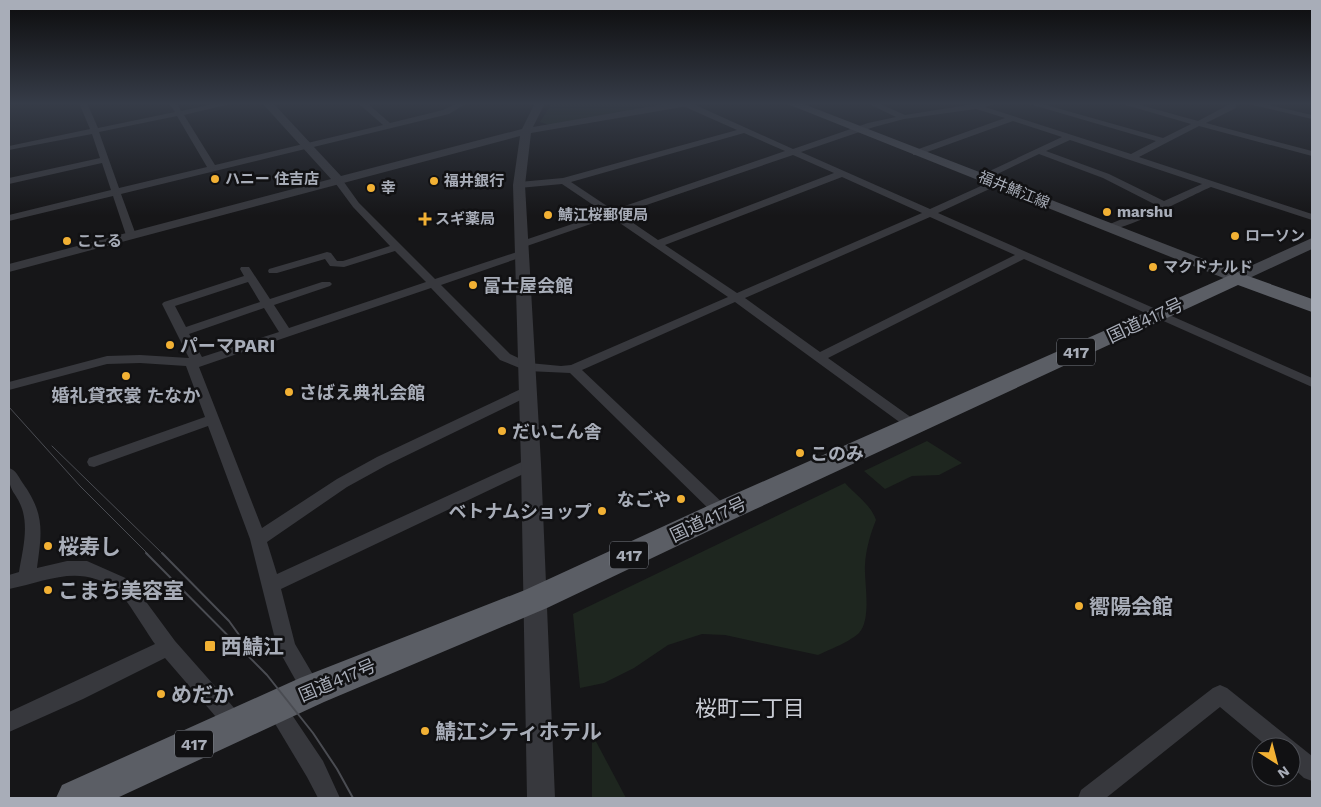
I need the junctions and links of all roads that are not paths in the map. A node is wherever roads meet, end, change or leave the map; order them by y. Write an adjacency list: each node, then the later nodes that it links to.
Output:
1 (46, 141): 18 (street)
2 (98, 141): 24 (street)
3 (196, 141): 25 (street)
4 (302, 141): 17 (street)
5 (329, 141): 17 (street)
6 (489, 141): 29 (street)
7 (523, 141): 34 (street)
8 (706, 141): 30 (street)
9 (768, 141): 20 (street)
10 (827, 141): 20 (street)
11 (885, 141): 21 (main road, 福井鯖江線)
12 (950, 141): 21 (street)
13 (1061, 141): 19 (street)
14 (1081, 141): 23 (street)
15 (1164, 141): 23 (street)
16 (1262, 141): 22 (street)
17 (307, 146): 25 (street); 29 (street)
18 (9, 148)
19 (1037, 151): 28 (street); 36 (street)
20 (793, 152): 27 (street); 37 (street)
21 (916, 153): 28 (main road, 福井鯖江線)
22 (1312, 154)
23 (1132, 157): 33 (street)
24 (105, 160): 31 (street); 35 (street)
25 (212, 168): 35 (street)
26 (9, 169): 31 (street)
27 (841, 174): 38 (street); 44 (street)
28 (982, 178): 32 (main road, 福井鯖江線)
29 (338, 180): 42 (street); 45 (street)
30 (564, 180): 34 (street); 37 (street)
31 (10, 181)
32 (995, 183): 38 (street); 41 (main road, 福井鯖江線)
33 (1211, 183): 36 (street); 39 (street)
34 (519, 185): 46 (street)
35 (117, 192): 40 (street); 42 (street)
36 (1163, 204): 41 (street)
37 (613, 214): 44 (street); 46 (street)
38 (930, 214): 47 (street); 53 (street)
39 (1312, 217)
40 (9, 218)
41 (1109, 228): 50 (main road, 福井鯖江線)
42 (131, 235): 48 (street)
43 (1312, 243): 50 (main road)
44 (657, 244): 53 (street)
45 (398, 247): 49 (street); 51 (street)
46 (520, 250): 51 (street); 61 (street)
47 (1023, 255): 56 (street); 59 (street)
48 (9, 268)
49 (273, 271)
50 (1238, 278): 55 (highway); 56 (highway, 国道417号 / 417)
51 (433, 282): 58 (street); 61 (street)
52 (326, 284): 54 (street)
53 (737, 298): 59 (street); 62 (street)
54 (267, 303): 57 (street); 57 (street); 58 (street)
55 (1312, 306)
56 (1158, 314): 63 (street); 67 (highway, 国道417号 / 417)
57 (182, 332): 60 (street)
58 (286, 334): 60 (street)
59 (820, 357): 67 (street)
60 (195, 363): 64 (street); 66 (street)
61 (527, 367): 62 (street); 65 (street)
62 (573, 369): 71 (street)
63 (1312, 383)
64 (9, 386)
65 (528, 391): 69 (street); 72 (street)
66 (213, 418): 68 (street); 72 (street)
67 (914, 426): 71 (highway, 国道417号 / 417)
68 (94, 462)
69 (531, 464): 75 (street); 76 (street)
70 (9, 474): 73 (street)
71 (722, 512): 76 (highway, 国道417号 / 417)
72 (258, 539): 75 (street)
73 (26, 578): 74 (street); 77 (street)
74 (9, 582)
75 (272, 585): 78 (street)
76 (536, 599): 78 (highway, 国道417号 / 417); 87 (street)
77 (168, 647): 80 (street); 81 (street)
78 (312, 690): 79 (highway, 国道417号 / 417)
79 (275, 707): 81 (highway, 国道417号 / 417); 86 (street)
80 (9, 722)
81 (236, 725): 85 (highway, 国道417号 / 417)
82 (1272, 737): 88 (street)
83 (1301, 761): 84 (street)
84 (1312, 770)
85 (75, 798)
86 (329, 798)
87 (541, 798)
88 (1089, 798)

